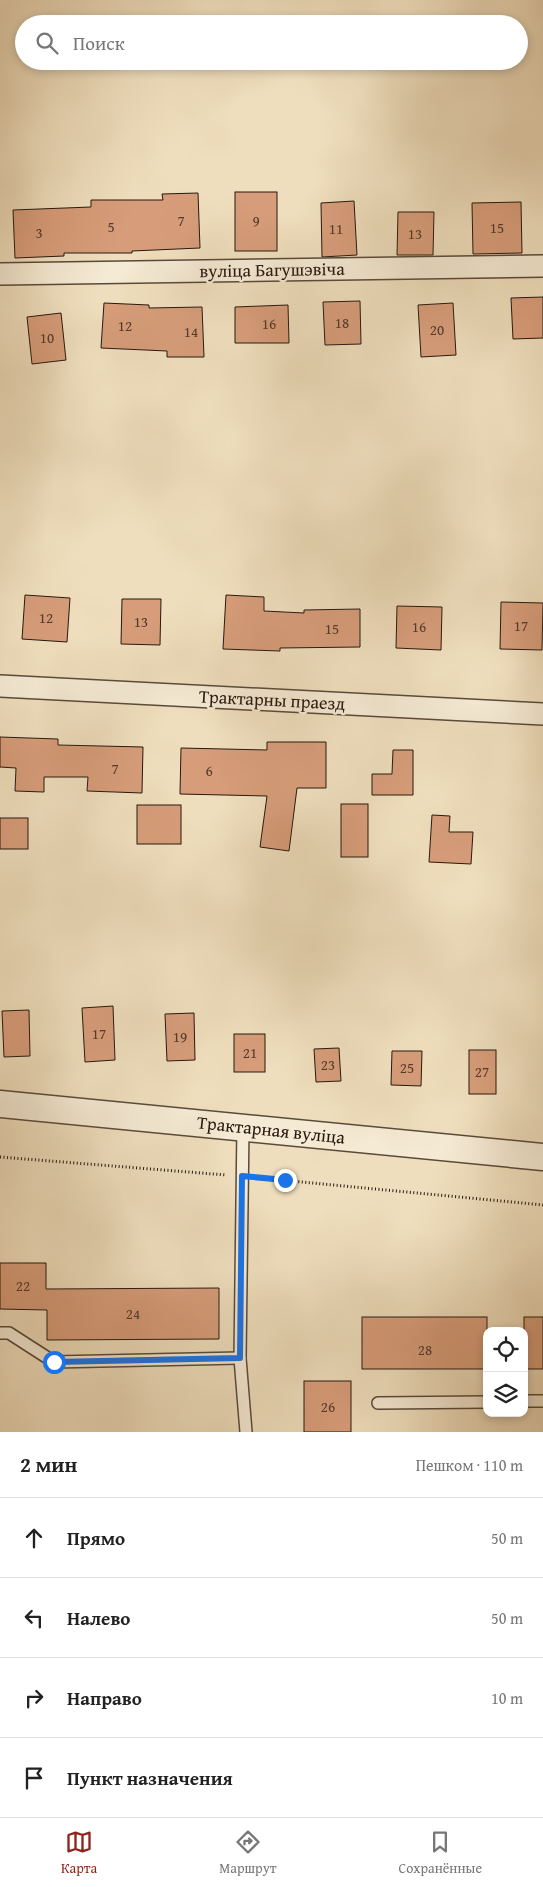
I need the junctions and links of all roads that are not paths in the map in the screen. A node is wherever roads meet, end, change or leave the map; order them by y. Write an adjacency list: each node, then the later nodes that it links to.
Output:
1 (543, 266): 2 (street, вуліца Багушэвіча)
2 (0, 274)
3 (0, 686): 4 (street, Трактарны праезд)
4 (543, 714)
5 (0, 1104): 6 (street, Трактарная вуліца)
6 (243, 1128): 7 (street, Трактарная вуліца); 9 (lane)
7 (543, 1157)
8 (0, 1333): 9 (lane)
9 (240, 1358): 14 (lane)
10 (528, 1401): 11 (lane)
11 (543, 1401)
12 (483, 1402): 13 (lane)
13 (378, 1403)
14 (246, 1432)

